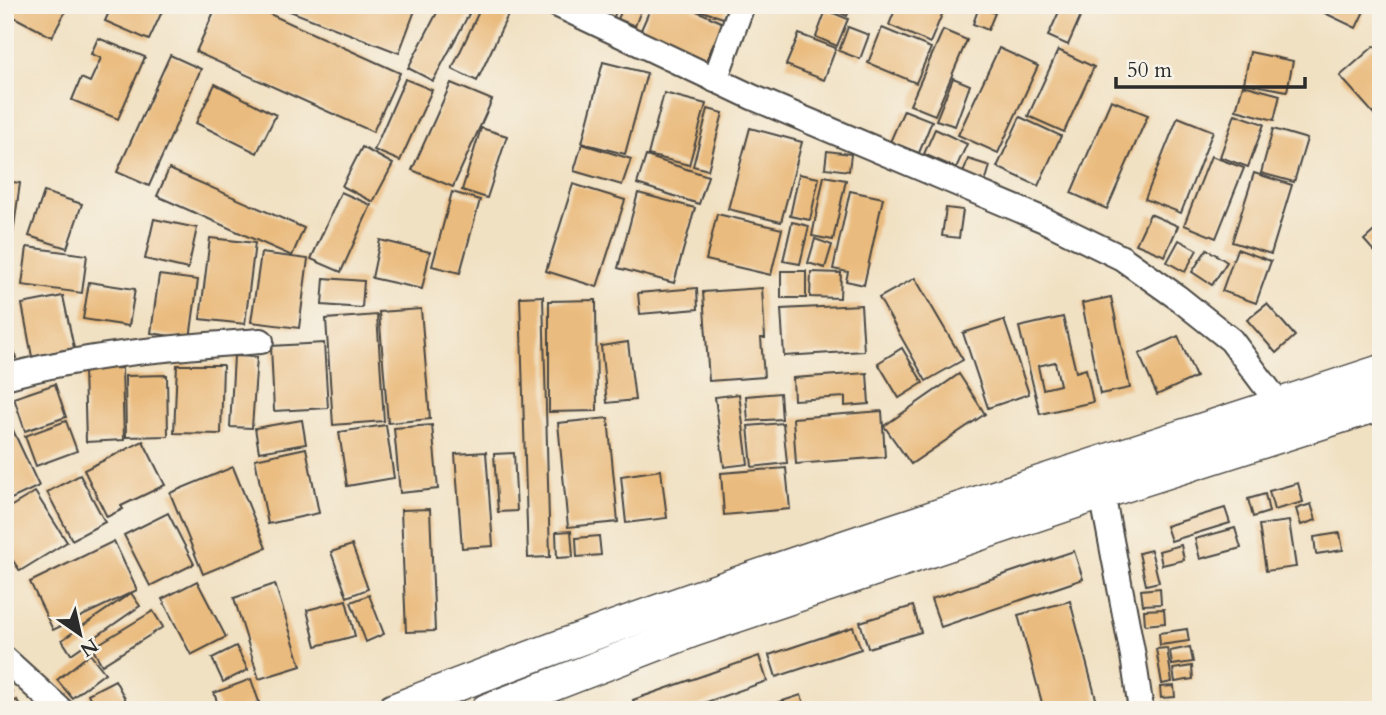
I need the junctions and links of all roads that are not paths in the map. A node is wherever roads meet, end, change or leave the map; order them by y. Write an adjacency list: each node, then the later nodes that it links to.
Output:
1 (558, 5): 3 (street)
2 (742, 5): 3 (street)
3 (715, 79): 7 (street)
4 (261, 341): 6 (street)
5 (1381, 371): 7 (main road)
6 (5, 377)
7 (1279, 404): 12 (main road)
8 (1381, 404): 9 (main road)
9 (1102, 493): 13 (main road); 14 (street)
10 (5, 659): 11 (street)
11 (61, 710)
12 (393, 710)
13 (487, 710)
14 (1141, 710)

